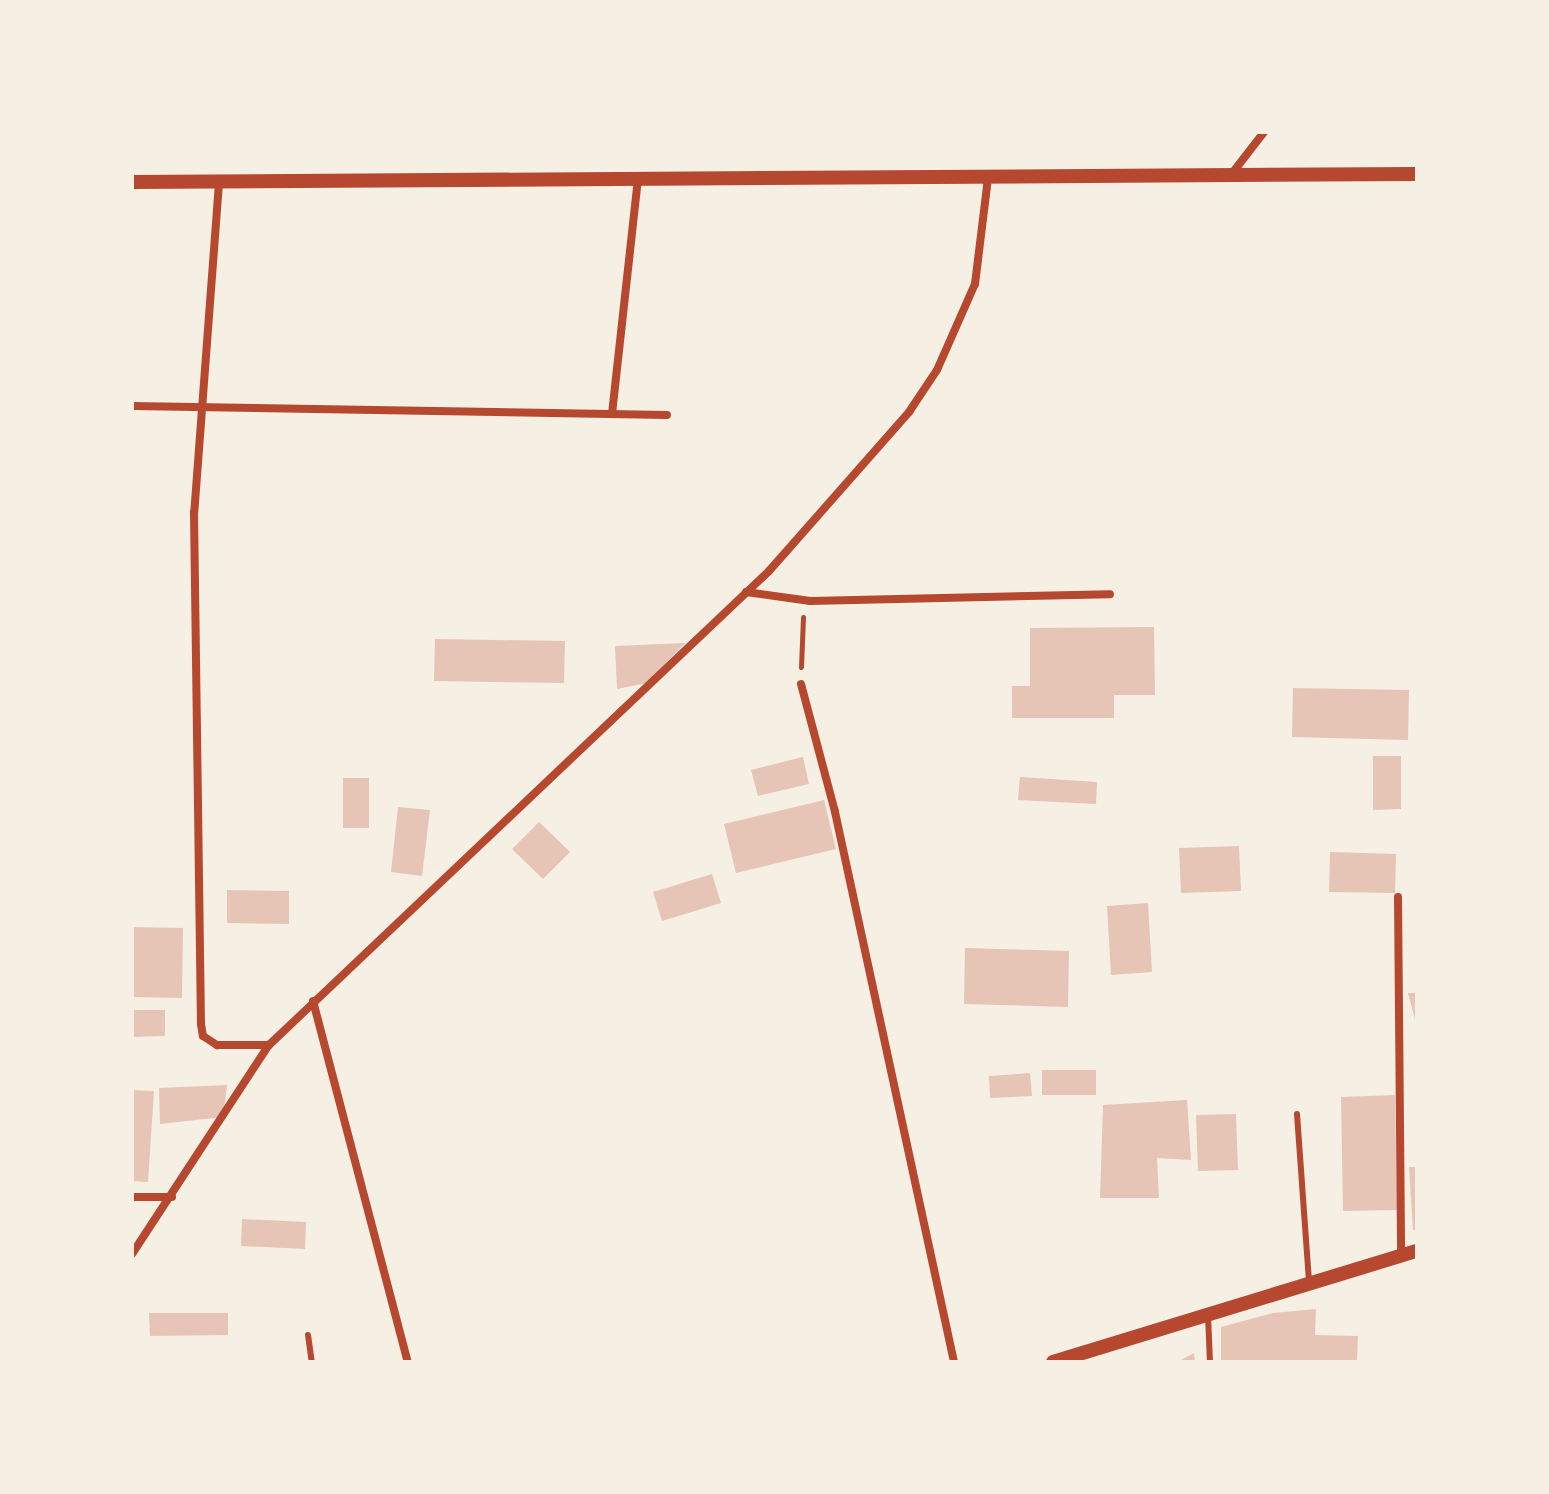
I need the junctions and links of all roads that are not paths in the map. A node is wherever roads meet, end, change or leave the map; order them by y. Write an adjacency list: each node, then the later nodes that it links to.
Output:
1 (1264, 132): 3 (street)
2 (1417, 174): 3 (street)
3 (1229, 177): 4 (street)
4 (988, 178): 5 (street); 12 (street)
5 (638, 180): 7 (street); 10 (street)
6 (132, 182): 7 (street)
7 (219, 183): 9 (street)
8 (132, 406): 9 (street)
9 (202, 408): 10 (street); 17 (street)
10 (612, 414): 11 (street)
11 (667, 415)
12 (746, 592): 13 (street); 16 (street)
13 (1110, 594)
14 (801, 684): 29 (street)
15 (1398, 897): 23 (street)
16 (313, 1001): 17 (street); 28 (street)
17 (269, 1045): 20 (street)
18 (1297, 1114): 24 (lane)
19 (132, 1197): 20 (street)
20 (172, 1197): 22 (street)
21 (1417, 1251): 23 (street)
22 (132, 1254)
23 (1401, 1255): 24 (street)
24 (1309, 1284): 25 (street)
25 (1208, 1315): 30 (street); 31 (lane)
26 (308, 1335): 27 (lane)
27 (312, 1362)
28 (408, 1362)
29 (954, 1362)
30 (1053, 1362)
31 (1210, 1362)

